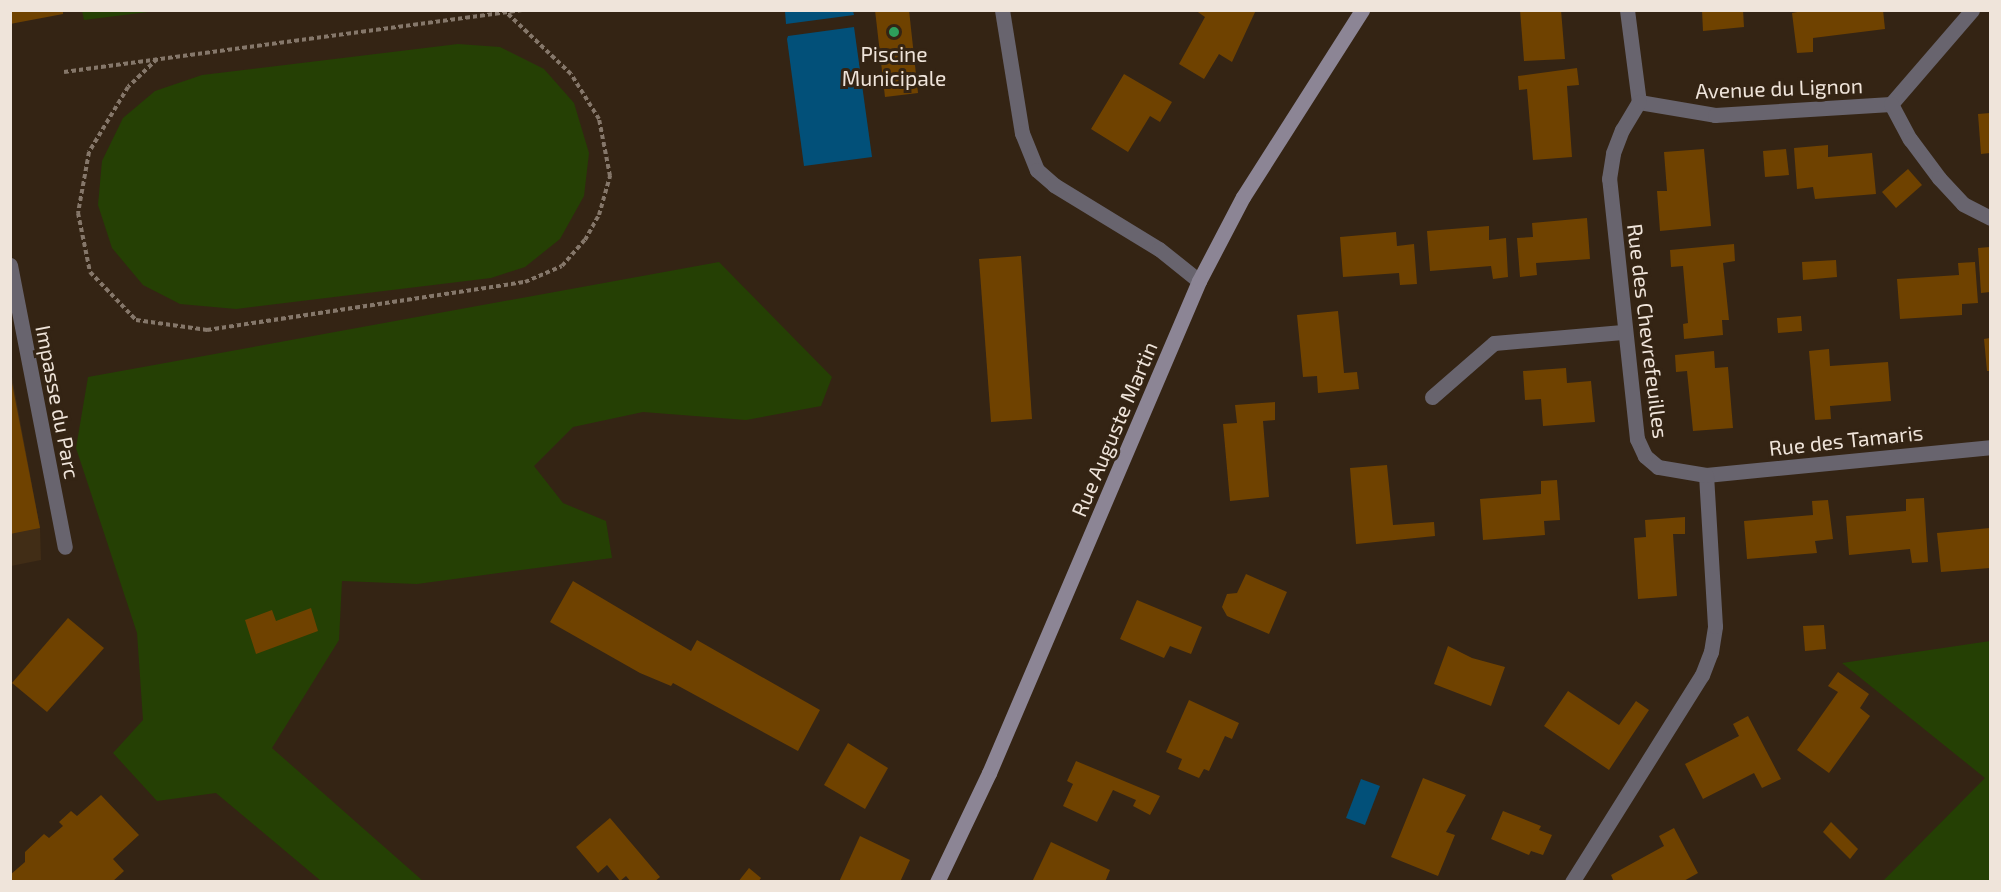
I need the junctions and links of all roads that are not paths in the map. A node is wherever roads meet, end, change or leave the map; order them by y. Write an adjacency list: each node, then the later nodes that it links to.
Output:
1 (1002, 10): 9 (street)
2 (1362, 10): 9 (main road, Rue Auguste Martin)
3 (1627, 10): 5 (street)
4 (1972, 10): 6 (street, Avenue du Lignon)
5 (1639, 102): 6 (street, Avenue du Lignon); 10 (street, Rue des Chevrefeuilles)
6 (1891, 104): 7 (street)
7 (1990, 218)
8 (10, 265): 14 (street, Impasse du Parc)
9 (1199, 281): 15 (main road, Rue Auguste Martin)
10 (1623, 332): 11 (street); 13 (street, Rue des Chevrefeuilles)
11 (1432, 397)
12 (1990, 447): 13 (street, Rue des Tamaris)
13 (1706, 475): 16 (street)
14 (65, 547)
15 (937, 882)
16 (1572, 882)

